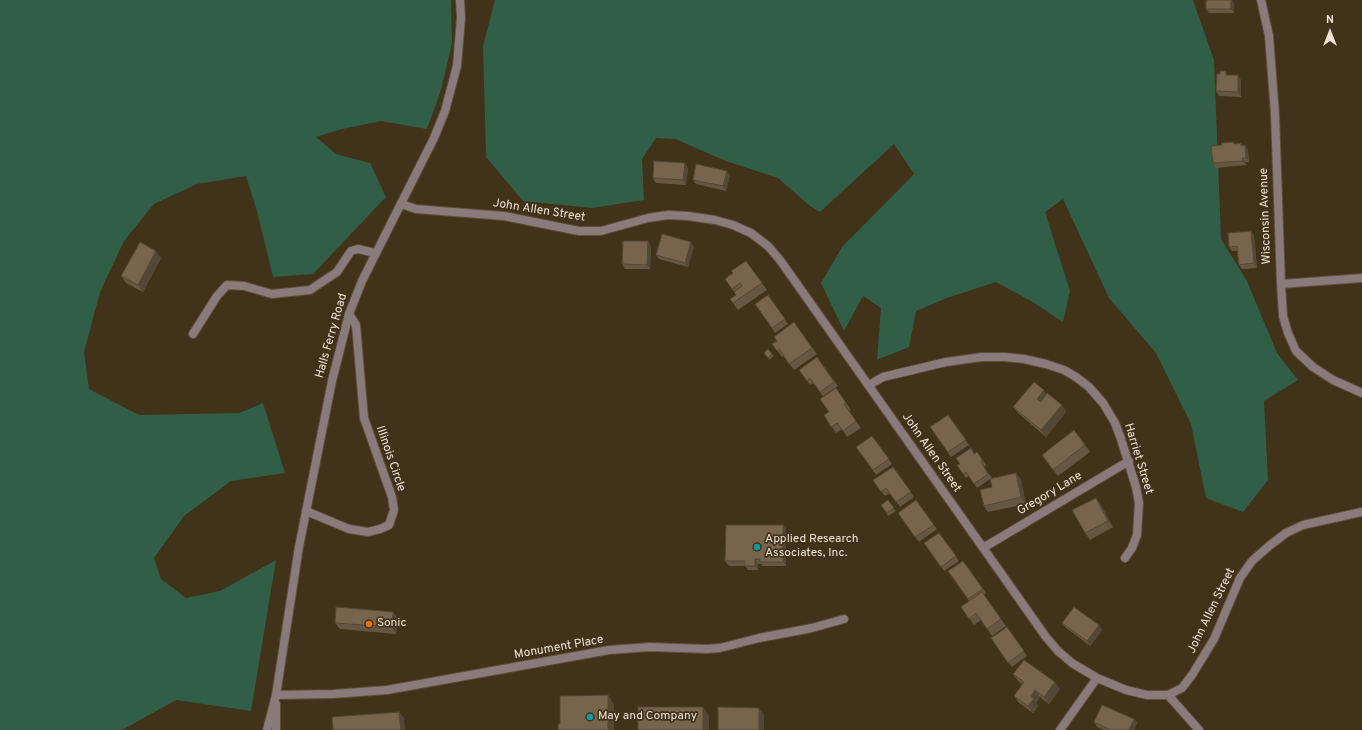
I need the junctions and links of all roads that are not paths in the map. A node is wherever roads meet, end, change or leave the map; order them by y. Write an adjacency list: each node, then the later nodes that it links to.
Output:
1 (460, 0): 3 (street, Halls Ferry Road)
2 (1261, 0): 6 (street, Wisconsin Avenue)
3 (401, 204): 4 (street, Halls Ferry Road); 9 (street, John Allen Street)
4 (375, 253): 7 (street, Halls Ferry Road); 8 (street)
5 (1362, 278): 6 (street)
6 (1281, 284): 10 (street, Wisconsin Avenue)
7 (349, 314): 12 (street, Halls Ferry Road); 12 (street, Illinois Circle)
8 (193, 334)
9 (870, 386): 11 (street, Harriet Street); 14 (street, John Allen Street)
10 (1362, 393)
11 (1128, 461): 14 (street, Gregory Lane); 15 (street, Harriet Street)
12 (306, 511): 18 (street, Halls Ferry Road)
13 (1362, 512): 19 (street, John Allen Street)
14 (983, 548): 17 (street, John Allen Street)
15 (1125, 558)
16 (844, 619): 18 (street, Monument Place)
17 (1097, 678): 19 (street, John Allen Street); 22 (street)
18 (276, 695): 20 (street, Halls Ferry Road); 21 (street, Halls Ferry Road)
19 (1168, 695): 23 (street)
20 (267, 730)
21 (276, 730)
22 (1060, 730)
23 (1199, 730)

